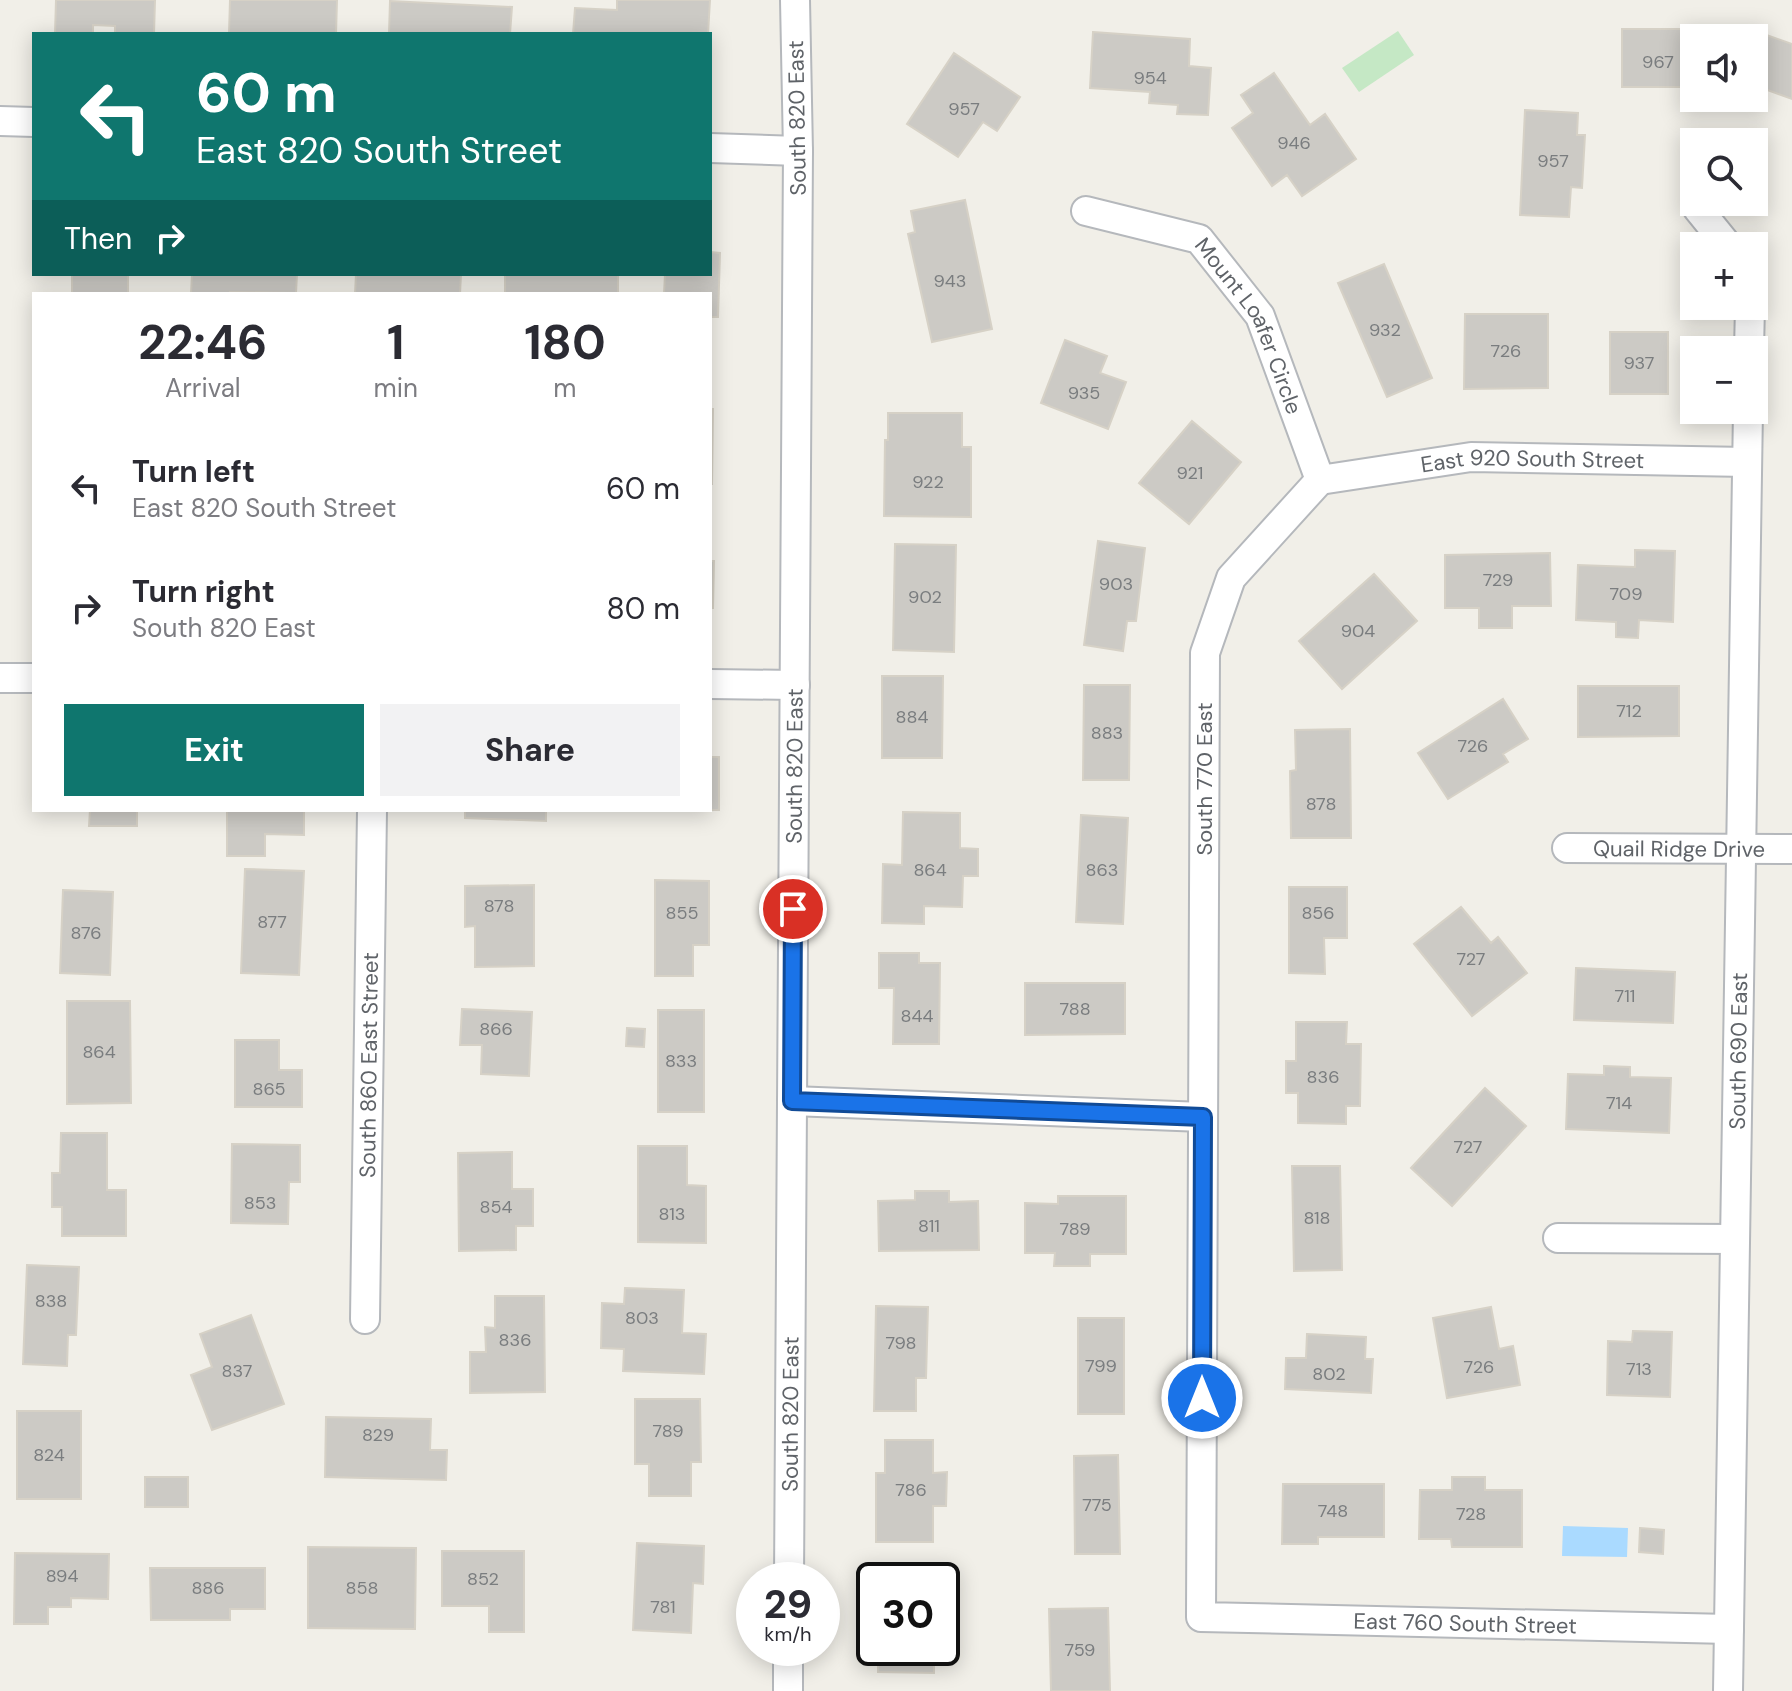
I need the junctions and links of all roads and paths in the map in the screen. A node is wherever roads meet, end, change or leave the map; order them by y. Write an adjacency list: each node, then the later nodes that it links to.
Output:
1 (795, 0): 5 (street, South 820 East)
2 (0, 121): 3 (street)
3 (32, 122)
4 (712, 148): 5 (street)
5 (798, 151): 15 (street, South 820 East)
6 (1086, 211): 11 (street, Mount Loafer Circle)
7 (1704, 216): 8 (street)
8 (1717, 232)
9 (1748, 424): 10 (street, South 690 East)
10 (1747, 462): 11 (street, East 920 South Street); 18 (street, South 690 East)
11 (1320, 480): 21 (street, South 770 East)
12 (0, 678): 13 (street)
13 (32, 678)
14 (712, 684): 15 (street)
15 (795, 685): 20 (street, South 820 East)
16 (372, 812): 24 (street, South 860 East Street)
17 (1567, 848): 18 (street, Quail Ridge Drive)
18 (1741, 849): 19 (street, Quail Ridge Drive); 23 (street, South 690 East)
19 (1792, 849)
20 (792, 1101): 21 (street); 25 (street, South 820 East)
21 (1203, 1117): 26 (street, South 770 East)
22 (1558, 1238): 23 (street)
23 (1735, 1239): 27 (street, South 690 East)
24 (365, 1319)
25 (789, 1562)
26 (1201, 1617): 27 (street, East 760 South Street)
27 (1729, 1629): 30 (street, South 690 East)
28 (788, 1666): 29 (street)
29 (788, 1691)
30 (1728, 1691)

